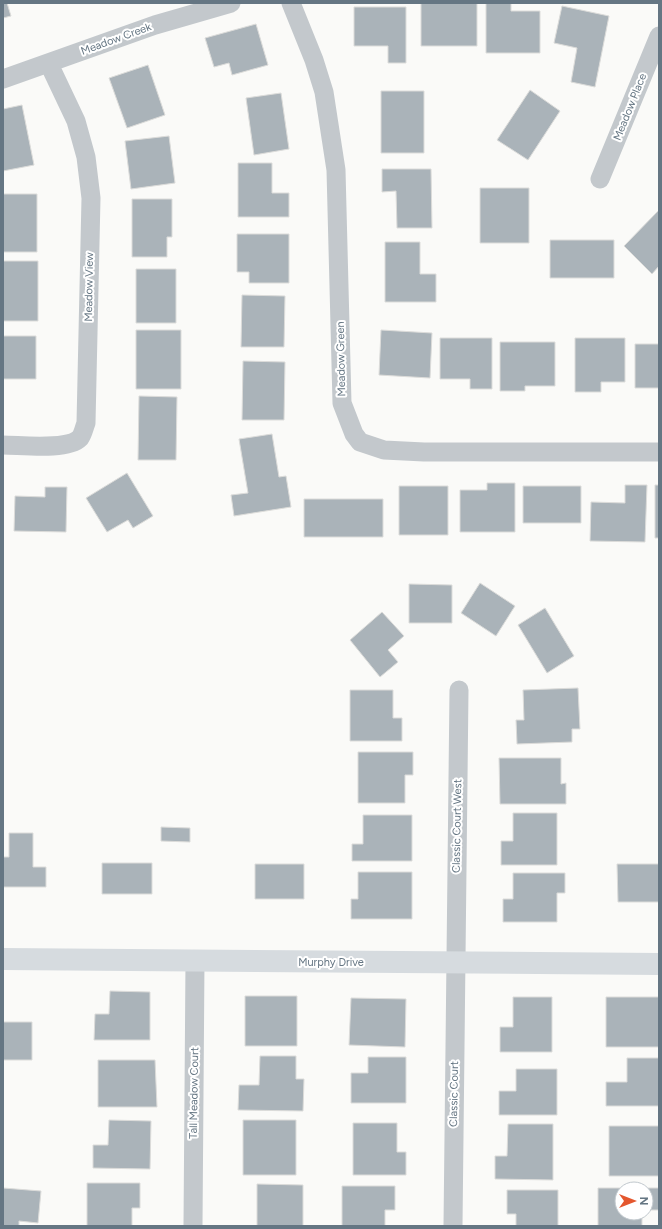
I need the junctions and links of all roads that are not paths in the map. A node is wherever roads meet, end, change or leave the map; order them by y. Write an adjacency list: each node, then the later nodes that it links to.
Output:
1 (231, 3): 4 (street, Meadow Creek)
2 (291, 3): 8 (street, Meadow Green)
3 (659, 36): 6 (street, Meadow Place)
4 (49, 64): 5 (street, Meadow Creek); 7 (street, Meadow View)
5 (3, 79)
6 (600, 179)
7 (3, 445)
8 (659, 452)
9 (459, 690): 12 (street, Classic Court West)
10 (3, 959): 11 (main road, Murphy Drive)
11 (196, 961): 12 (main road, Murphy Drive); 14 (street, Tall Meadow Court)
12 (456, 962): 13 (main road, Murphy Drive); 15 (street, Classic Court)
13 (659, 964)
14 (193, 1226)
15 (453, 1226)

